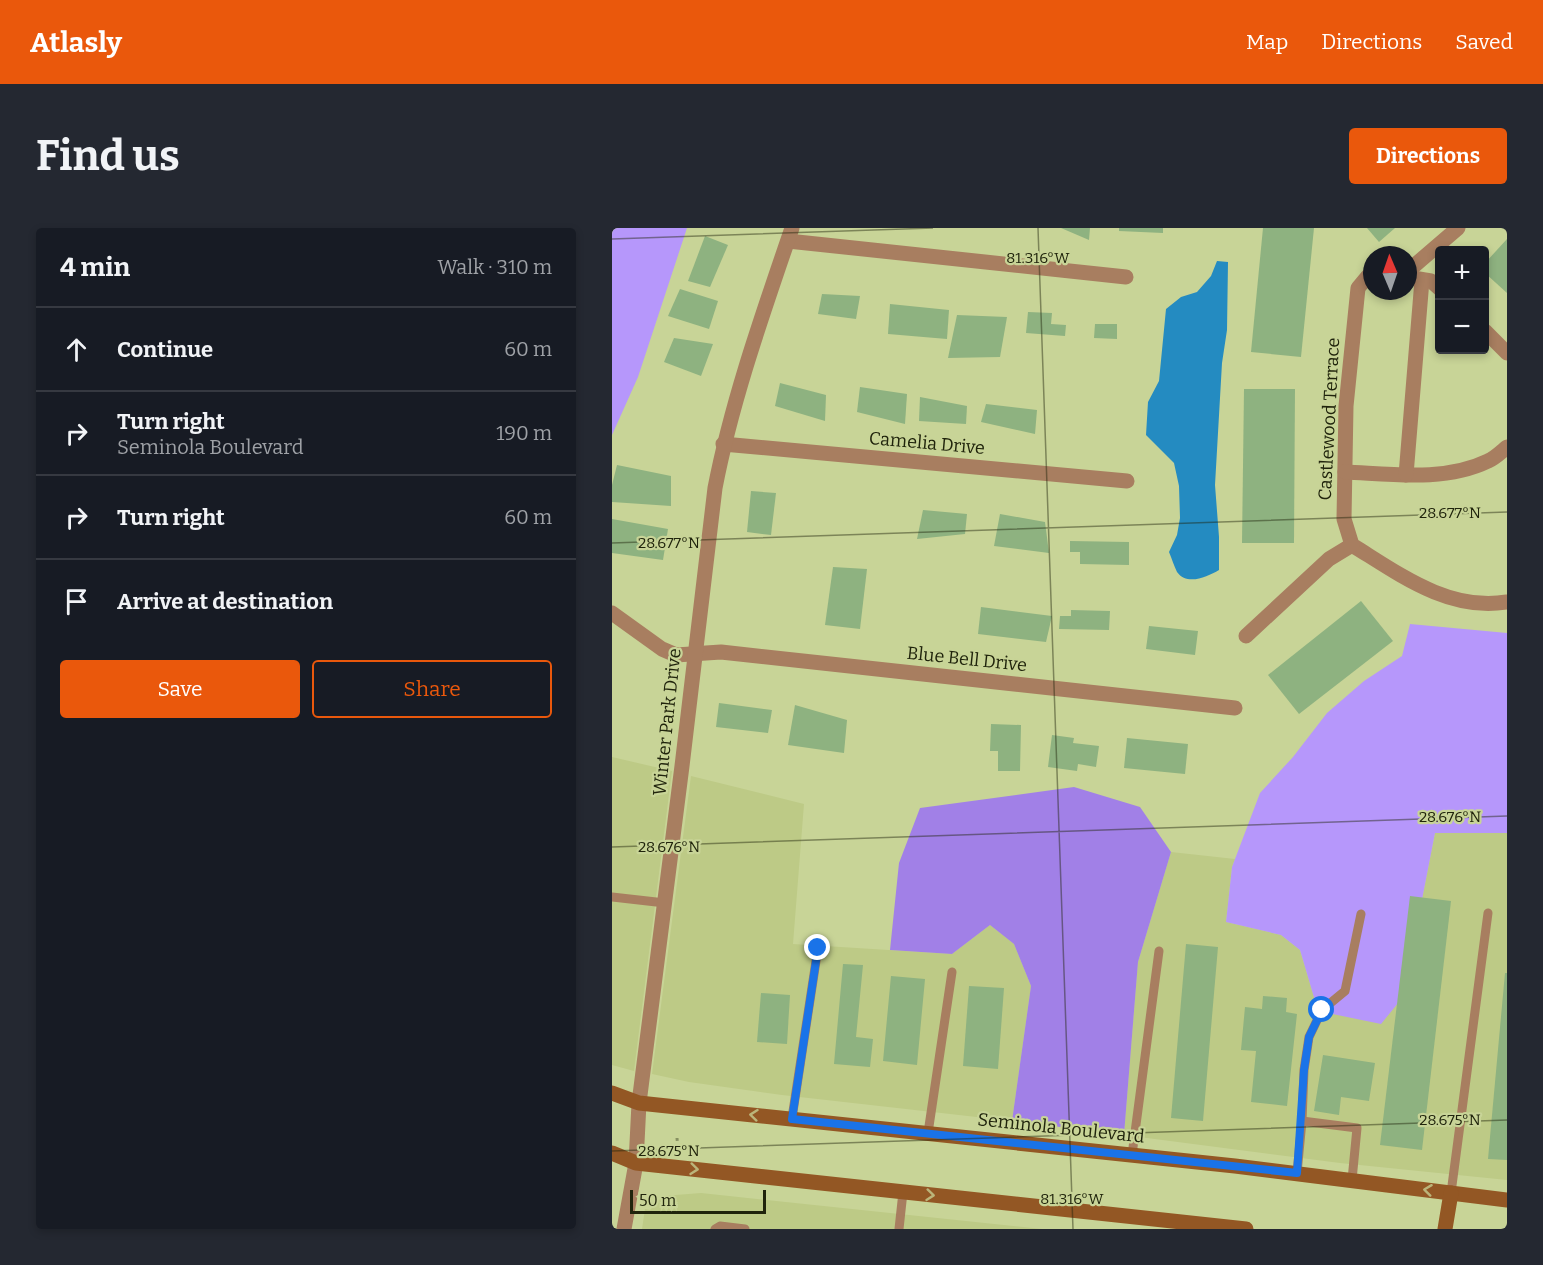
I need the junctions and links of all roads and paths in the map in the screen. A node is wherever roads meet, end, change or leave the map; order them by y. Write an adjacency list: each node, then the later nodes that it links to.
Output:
1 (1458, 228): 3 (street)
2 (790, 234): 4 (street); 11 (street, Winter Park Drive)
3 (1417, 263)
4 (1126, 277)
5 (1417, 278): 7 (street)
6 (1363, 282): 13 (street, Castlewood Terrace)
7 (1435, 285)
8 (1414, 300): 14 (street)
9 (1489, 336): 10 (street)
10 (1507, 353)
11 (723, 444): 15 (street, Camelia Drive); 20 (street, Winter Park Drive)
12 (1507, 447): 14 (street)
13 (1345, 472): 14 (street); 16 (street, Castlewood Terrace)
14 (1406, 475)
15 (1127, 481)
16 (1352, 545): 17 (street); 19 (street)
17 (1507, 602)
18 (612, 613): 20 (street, Blue Bell Drive)
19 (1246, 636)
20 (694, 655): 21 (street, Blue Bell Drive); 23 (street, Winter Park Drive)
21 (1235, 708)
22 (612, 897): 23 (lane)
23 (665, 903): 30 (street, Winter Park Drive)
24 (1488, 913): 42 (lane)
25 (1361, 914): 32 (lane)
26 (818, 948): 31 (lane)
27 (1159, 951): 37 (lane)
28 (952, 972): 33 (lane)
29 (612, 1093): 30 (main road, Seminola Boulevard)
30 (639, 1103): 31 (main road, Seminola Boulevard, one-way to 30); 38 (street, Winter Park Drive)
31 (792, 1119): 33 (main road, Seminola Boulevard)
32 (1302, 1121): 39 (lane); 40 (lane)
33 (928, 1133): 37 (main road, Seminola Boulevard)
34 (677, 1138): 35 (path)
35 (678, 1150)
36 (612, 1153): 38 (main road)
37 (1132, 1155): 39 (main road, Seminola Boulevard)
38 (636, 1162): 41 (main road, one-way to 41); 44 (street, Winter Park Drive)
39 (1297, 1173): 40 (main road, Seminola Boulevard)
40 (1352, 1180): 42 (main road, Seminola Boulevard, one-way to 40)
41 (903, 1192): 47 (lane); 48 (main road, one-way to 48)
42 (1451, 1193): 43 (main road, Seminola Boulevard); 49 (main road)
43 (1507, 1200)
44 (624, 1229)
45 (715, 1229): 46 (lane)
46 (745, 1229)
47 (899, 1229)
48 (1246, 1229)
49 (1445, 1229)

